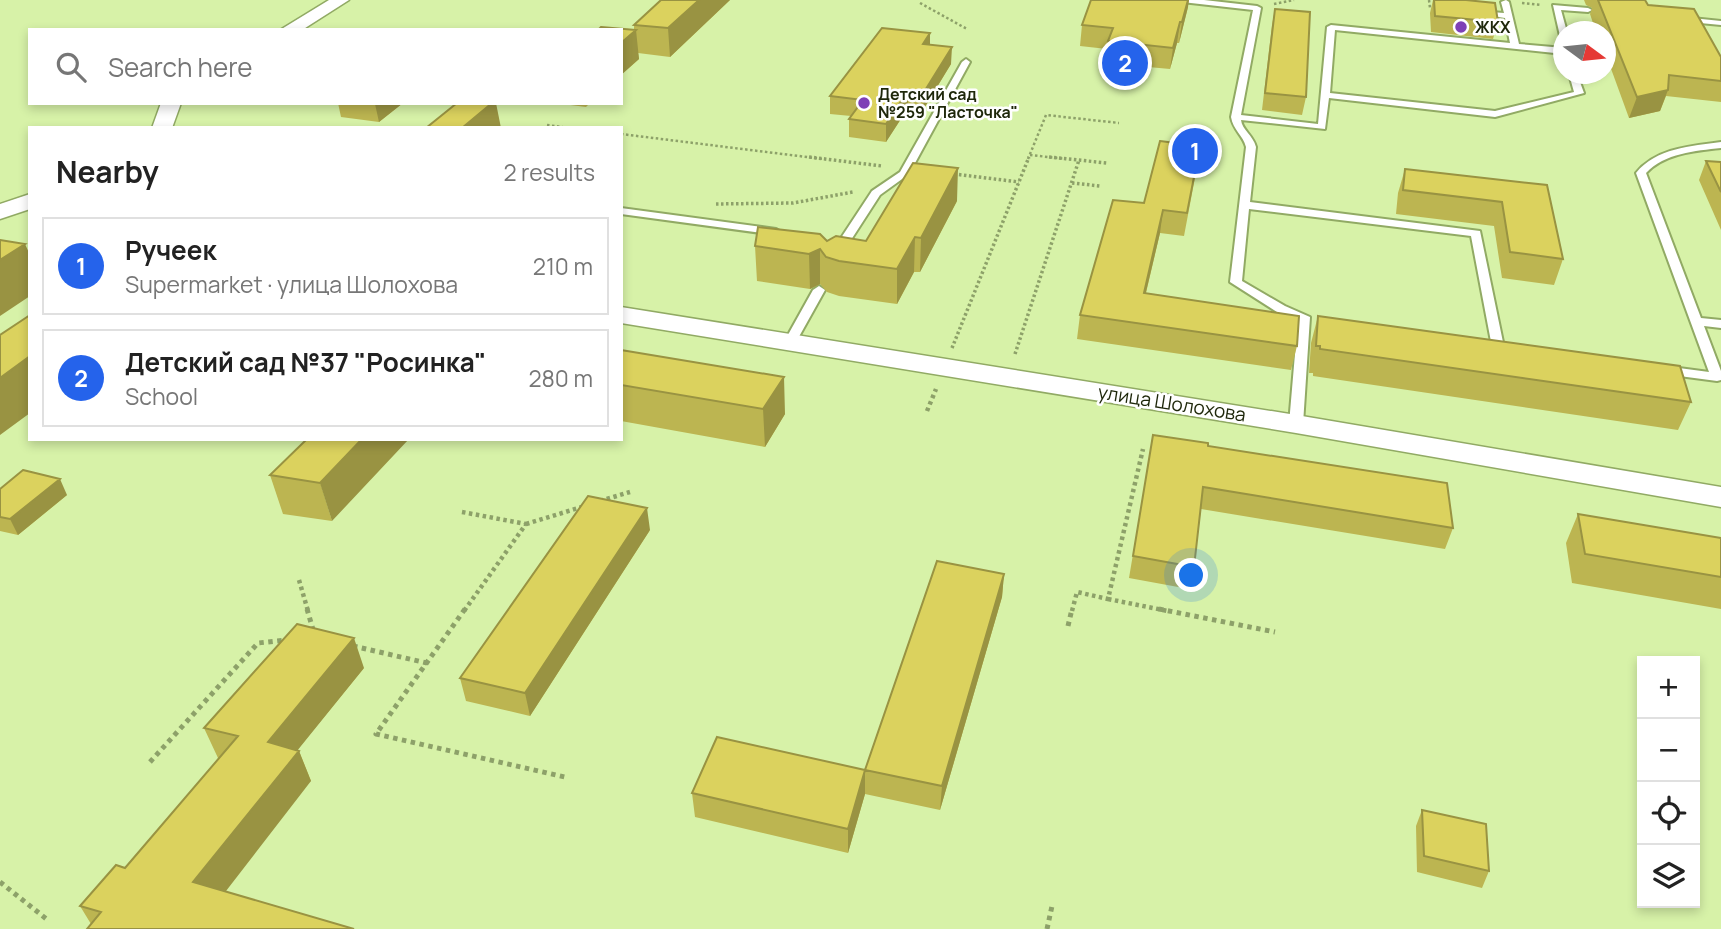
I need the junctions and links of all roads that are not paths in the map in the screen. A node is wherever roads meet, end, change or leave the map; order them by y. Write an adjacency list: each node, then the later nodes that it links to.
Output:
1 (341, 0): 12 (street)
2 (1182, 0): 19 (lane)
3 (1569, 0): 6 (lane)
4 (1506, 2): 8 (lane)
5 (1429, 4): 8 (lane)
6 (1556, 7): 7 (lane); 10 (lane)
7 (1588, 10)
8 (1508, 16): 13 (lane)
9 (1672, 18): 11 (lane)
10 (1559, 21)
11 (1721, 23)
12 (292, 28)
13 (1515, 46): 14 (lane); 17 (lane)
14 (1553, 50)
15 (966, 62): 27 (lane)
16 (1576, 84): 17 (lane)
17 (1325, 95): 19 (lane)
18 (170, 105): 20 (street)
19 (1236, 117): 23 (lane)
20 (163, 126)
21 (1721, 145): 30 (lane)
22 (28, 202): 25 (street)
23 (1245, 205): 33 (lane); 35 (lane)
24 (623, 211): 26 (lane)
25 (0, 212)
26 (791, 234)
27 (831, 240)
28 (819, 290): 32 (lane)
29 (623, 315): 32 (street, улица Шолохова)
30 (1696, 321): 31 (lane); 34 (lane)
31 (1721, 324)
32 (790, 342): 35 (street, улица Шолохова)
33 (1511, 349)
34 (1648, 368)
35 (1296, 424): 36 (street, улица Шолохова)
36 (1721, 497)

